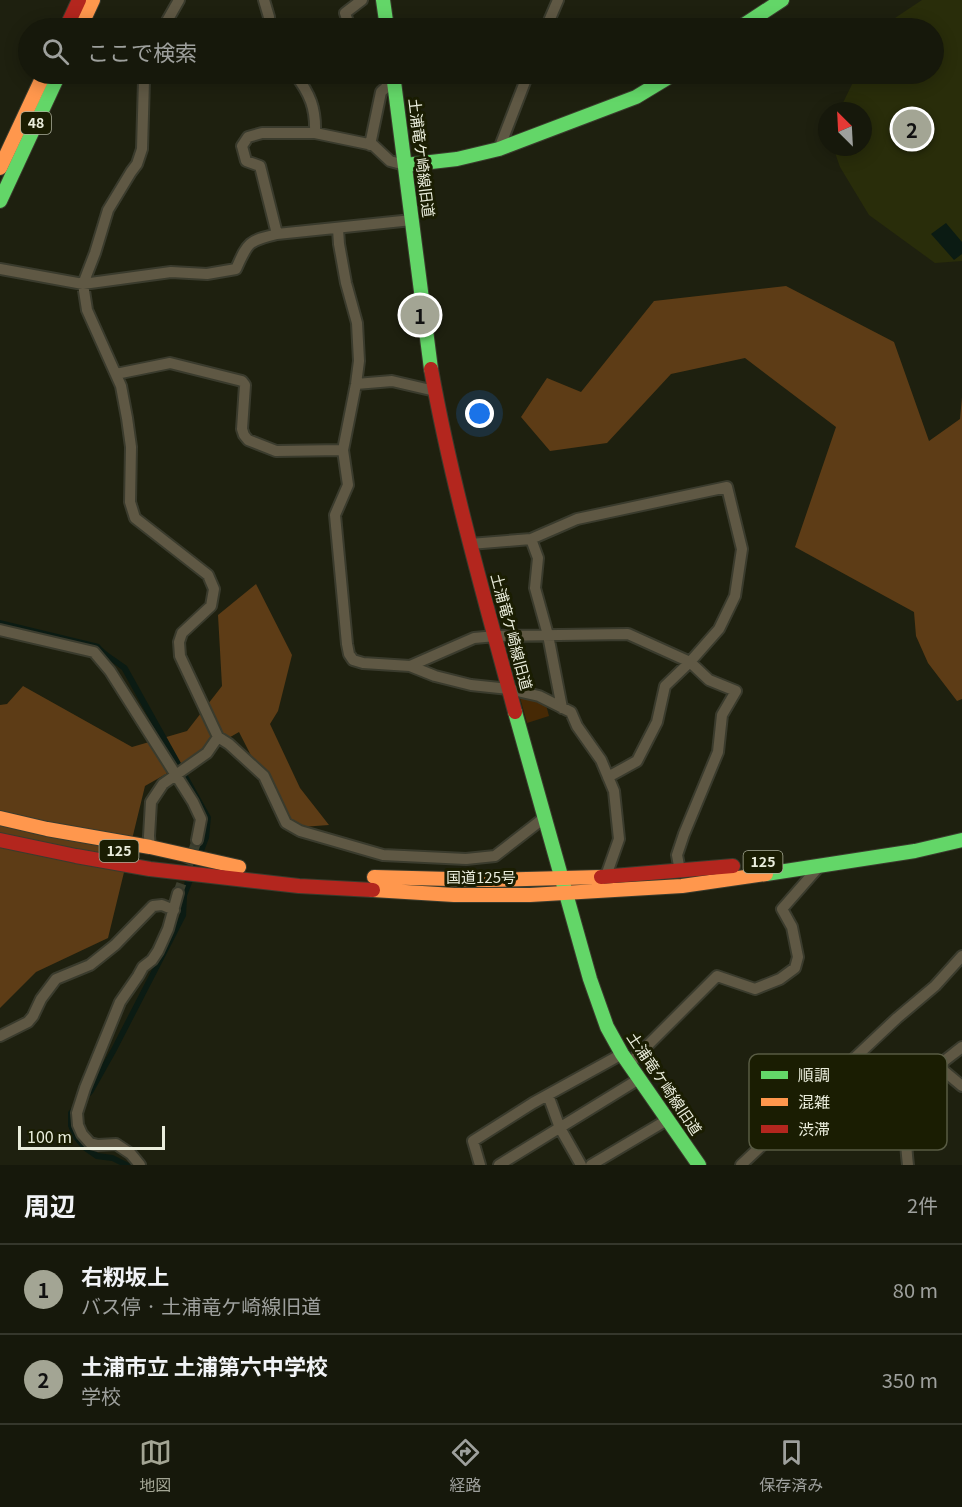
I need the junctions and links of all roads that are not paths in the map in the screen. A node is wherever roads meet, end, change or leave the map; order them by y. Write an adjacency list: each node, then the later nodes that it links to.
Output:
1 (79, 0): 9 (main road)
2 (93, 0): 10 (main road)
3 (179, 0): 11 (street)
4 (264, 0): 12 (street)
5 (362, 0): 13 (street)
6 (383, 0): 14 (main road)
7 (558, 0): 15 (street)
8 (782, 0): 16 (main road)
9 (71, 18)
10 (85, 18)
11 (169, 18)
12 (269, 18)
13 (347, 18)
14 (386, 18)
15 (550, 18)
16 (754, 18)
17 (39, 84): 29 (main road, 48)
18 (54, 84): 30 (main road, 48)
19 (144, 84): 35 (street)
20 (303, 84): 25 (street)
21 (388, 84): 26 (street)
22 (395, 84): 28 (main road, 土浦竜ケ崎線旧道)
23 (524, 84): 27 (street)
24 (659, 84): 27 (main road)
25 (315, 133): 26 (street); 33 (street)
26 (370, 145): 28 (street)
27 (499, 149): 28 (main road)
28 (405, 165): 31 (main road, 土浦竜ケ崎線旧道)
29 (0, 168)
30 (0, 201)
31 (412, 220): 32 (street); 38 (main road, 土浦竜ケ崎線旧道)
32 (338, 228): 33 (street); 37 (street)
33 (278, 234): 35 (street)
34 (0, 269): 35 (street)
35 (83, 284): 36 (street)
36 (116, 374): 39 (street); 49 (street)
37 (356, 384): 38 (street); 39 (street)
38 (435, 391): 41 (main road, 土浦竜ケ崎線旧道)
39 (343, 450): 46 (street)
40 (531, 539): 41 (street); 43 (street); 45 (street)
41 (470, 544): 44 (main road, 土浦竜ケ崎線旧道)
42 (0, 630): 50 (street)
43 (548, 635): 44 (street); 45 (street); 48 (street)
44 (496, 636): 46 (street); 47 (main road, 土浦竜ケ崎線旧道)
45 (690, 662): 51 (street); 62 (street)
46 (410, 666): 47 (street)
47 (509, 688): 48 (street); 53 (main road, 土浦竜ケ崎線旧道)
48 (562, 708): 51 (street)
49 (218, 737): 50 (street); 53 (street)
50 (175, 774): 57 (street); 59 (street)
51 (608, 777): 64 (street)
52 (0, 818): 59 (main road)
53 (544, 818): 65 (main road, 土浦竜ケ崎線旧道)
54 (0, 826): 63 (main road, 国道125号 / 125)
55 (962, 828): 62 (main road, 国道125号 / 125)
56 (0, 840): 63 (main road, 国道125号 / 125)
57 (197, 840)
58 (962, 840): 61 (main road, 国道125号 / 125)
59 (150, 847): 63 (main road)
60 (0, 849): 63 (main road)
61 (818, 867): 67 (main road, 国道125号 / 125); 73 (street)
62 (680, 871): 64 (main road, 国道125号 / 125)
63 (239, 873): 65 (main road, 国道125号 / 125); 67 (main road, 国道125号 / 125)
64 (606, 876): 65 (main road, 国道125号 / 125)
65 (561, 878): 67 (main road, 土浦竜ケ崎線旧道)
66 (178, 893): 68 (street)
67 (565, 893): 73 (main road, 土浦竜ケ崎線旧道)
68 (174, 910): 70 (street); 83 (street)
69 (962, 956): 72 (street)
70 (0, 1036)
71 (962, 1047): 74 (street)
72 (859, 1054)
73 (625, 1059): 76 (main road, 土浦竜ケ崎線旧道); 78 (street)
74 (947, 1059)
75 (947, 1074): 77 (street)
76 (639, 1079): 79 (main road, 土浦竜ケ崎線旧道); 80 (street)
77 (962, 1086)
78 (548, 1095): 80 (street); 84 (street)
79 (667, 1120): 87 (street); 88 (main road, 土浦竜ケ崎線旧道)
80 (560, 1128): 85 (street); 86 (street)
81 (757, 1150): 89 (street)
82 (906, 1150): 90 (street)
83 (140, 1165)
84 (480, 1165)
85 (500, 1165)
86 (581, 1165)
87 (591, 1165)
88 (699, 1165)
89 (741, 1165)
90 (908, 1165)

